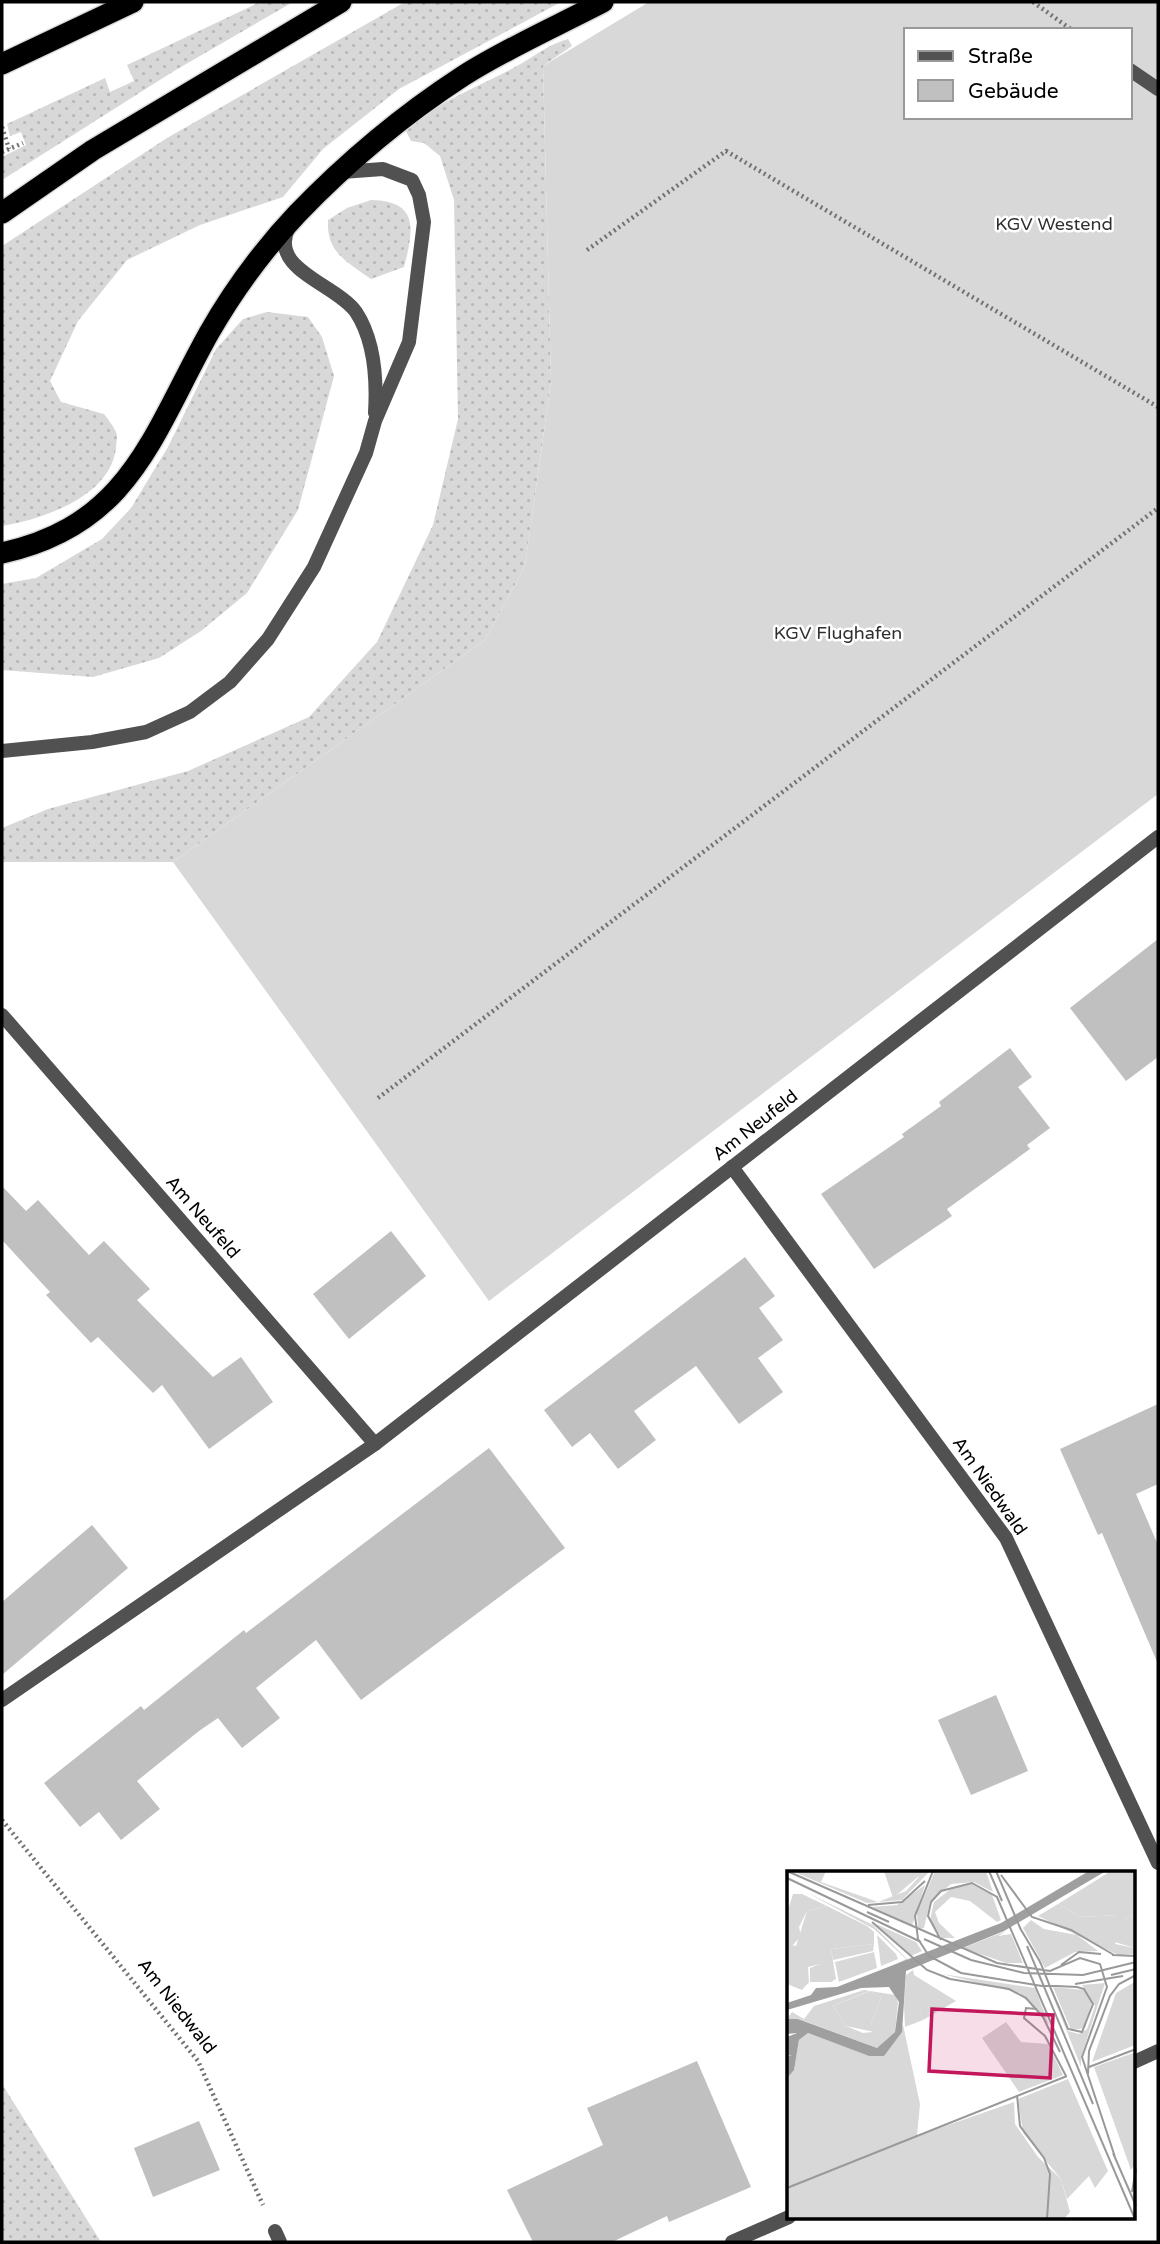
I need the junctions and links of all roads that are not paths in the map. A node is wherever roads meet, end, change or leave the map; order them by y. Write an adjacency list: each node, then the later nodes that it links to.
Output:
1 (133, 2): 4 (highway)
2 (341, 2): 8 (highway)
3 (603, 2): 7 (highway)
4 (2, 64)
5 (1132, 71): 6 (street)
6 (1158, 89)
7 (342, 172): 9 (highway); 10 (street)
8 (2, 213)
9 (296, 216): 10 (street); 11 (highway)
10 (375, 421): 12 (street)
11 (2, 553)
12 (2, 751)
13 (1158, 837): 15 (street, Am Neufeld)
14 (2, 1015): 16 (street, Am Neufeld)
15 (732, 1167): 16 (street, Am Neufeld); 18 (street, Am Niedwald)
16 (375, 1444): 17 (street, Am Neufeld)
17 (2, 1700)
18 (1158, 1863)
19 (1158, 2051): 20 (street)
20 (1136, 2061)
21 (787, 2218): 22 (street)
22 (732, 2242)

